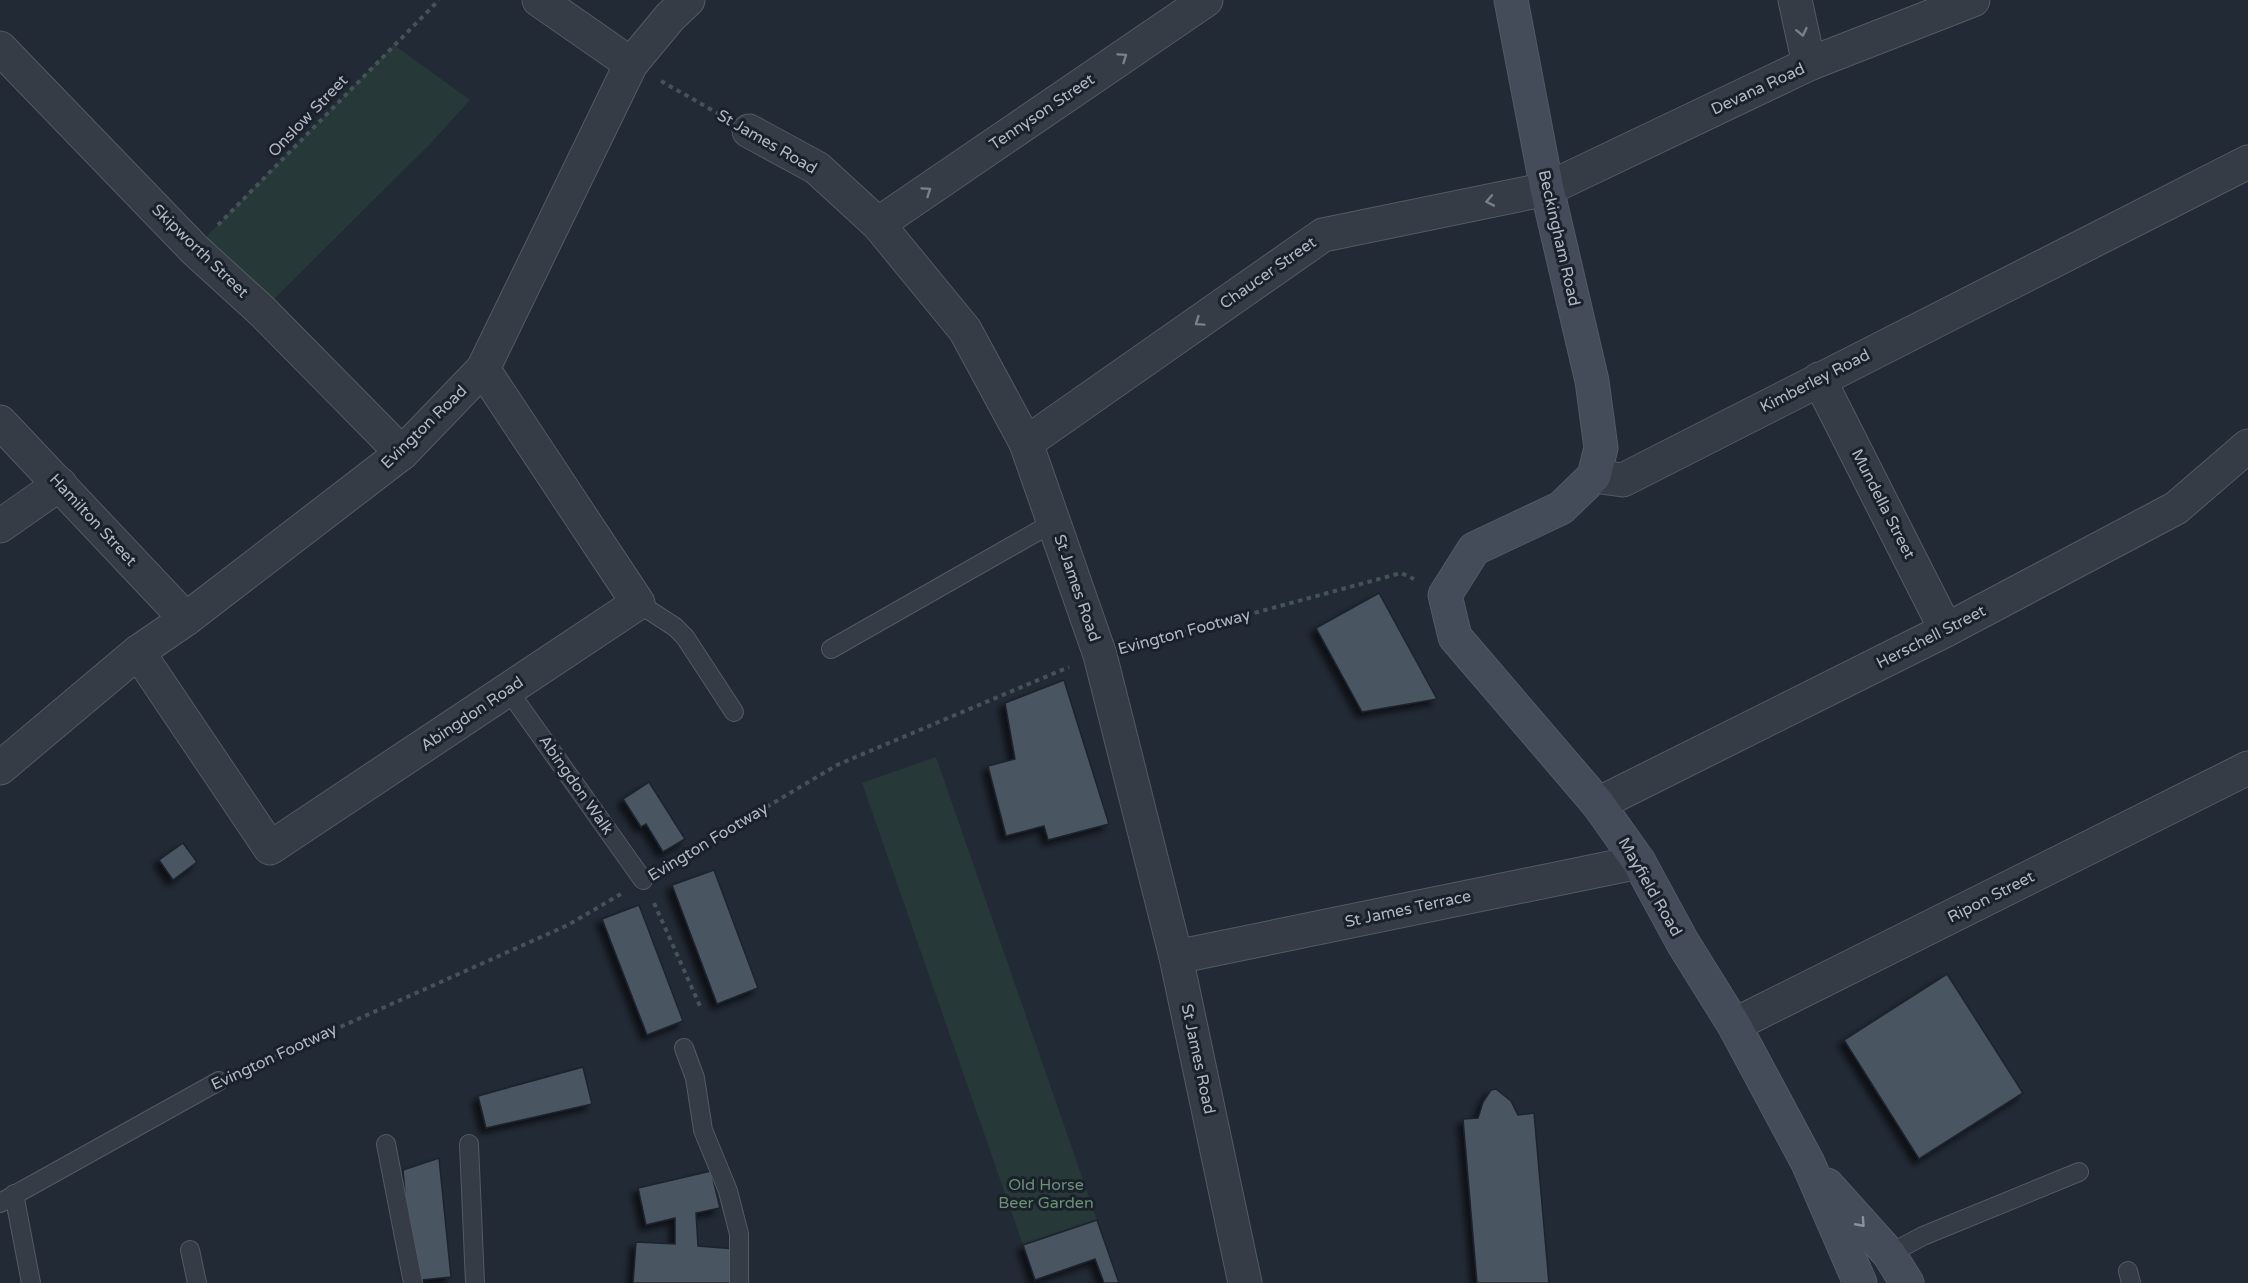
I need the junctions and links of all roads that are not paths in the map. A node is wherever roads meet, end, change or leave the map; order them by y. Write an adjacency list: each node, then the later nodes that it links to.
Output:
1 (539, 0): 8 (street)
2 (688, 0): 8 (street, Evington Road)
3 (1206, 0): 13 (street, Tennyson Street, one-way to 3)
4 (1510, 0): 12 (main road, Beckingham Road)
5 (1795, 0): 9 (street, one-way to 9)
6 (1974, 0): 9 (street, Devana Road)
7 (0, 48): 19 (street, Skipworth Street)
8 (631, 64): 14 (street, Evington Road)
9 (1809, 64): 12 (street, Devana Road)
10 (749, 131): 13 (street, St James Road)
11 (2248, 162): 15 (street, Kimberley Road)
12 (1547, 189): 17 (street, Chaucer Street, one-way to 17); 20 (main road, Beckingham Road)
13 (879, 224): 17 (street, St James Road)
14 (483, 369): 19 (street, Evington Road); 24 (street)
15 (1819, 379): 20 (street, Kimberley Road); 26 (street, Mundella Street)
16 (0, 422): 21 (street, Hamilton Street)
17 (1026, 443): 22 (street, St James Road)
18 (2248, 446): 26 (street, Herschell Street)
19 (402, 453): 25 (street, Evington Road)
20 (1594, 476): 33 (main road, Mayfield Road)
21 (60, 484): 23 (street); 25 (street, Hamilton Street)
22 (1054, 522): 27 (lane); 36 (street, St James Road)
23 (0, 526)
24 (638, 603): 29 (street, Abingdon Road); 30 (lane)
25 (186, 619): 28 (street, Evington Road)
26 (1946, 630): 33 (street, Herschell Street)
27 (831, 649)
28 (138, 652): 29 (street, Abingdon Road); 31 (street, Evington Road)
29 (508, 690): 35 (lane, Abingdon Walk)
30 (734, 712)
31 (0, 768)
32 (2248, 768): 37 (street, Ripon Street)
33 (1598, 804): 34 (main road, Mayfield Road)
34 (1639, 862): 36 (street, St James Terrace); 37 (main road, Mayfield Road)
35 (643, 880)
36 (1176, 957): 52 (street, St James Road)
37 (1734, 1025): 42 (main road, Mayfield Road)
38 (684, 1047): 51 (lane)
39 (219, 1081): 44 (lane, Evington Footway)
40 (386, 1144): 49 (lane)
41 (469, 1144): 50 (lane)
42 (1808, 1163): 46 (main road, Mayfield Road, one-way to 46); 53 (main road, Mayfield Road)
43 (2079, 1172): 46 (lane)
44 (7, 1199): 47 (lane)
45 (190, 1250): 48 (lane)
46 (1889, 1254): 54 (main road, Mayfield Road)
47 (31, 1283)
48 (197, 1283)
49 (413, 1283)
50 (475, 1283)
51 (739, 1283)
52 (1245, 1283)
53 (1860, 1283)
54 (1907, 1283)

